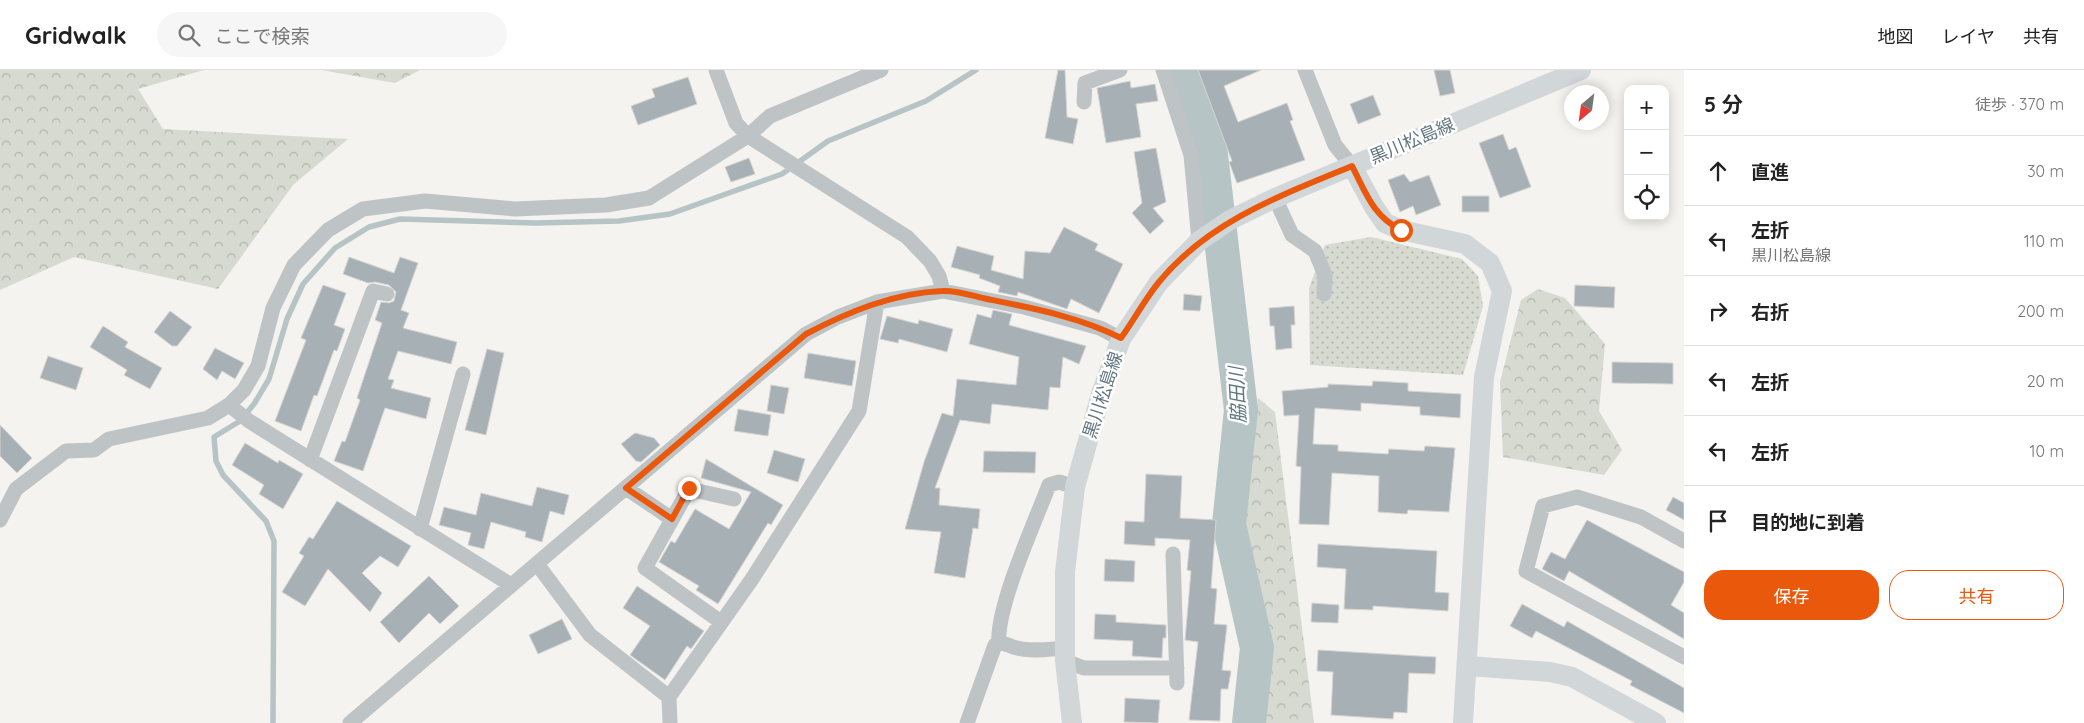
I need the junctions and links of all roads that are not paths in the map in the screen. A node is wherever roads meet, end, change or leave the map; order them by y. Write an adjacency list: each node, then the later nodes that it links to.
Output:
1 (716, 70): 8 (street)
2 (881, 70): 8 (street)
3 (1120, 70): 7 (street)
4 (1163, 70): 11 (street)
5 (1305, 70): 9 (street)
6 (1580, 70): 9 (main road, 黒川松島線)
7 (1084, 102)
8 (748, 136): 12 (street); 18 (street)
9 (1352, 166): 10 (main road, 黒川松島線); 34 (main road)
10 (1275, 198): 11 (main road, 黒川松島線); 14 (street)
11 (1199, 241): 16 (main road, 黒川松島線)
12 (943, 291): 15 (street); 16 (street)
13 (387, 294): 19 (street)
14 (1324, 294)
15 (877, 302): 21 (street); 30 (street)
16 (1121, 338): 20 (main road, 黒川松島線)
17 (463, 374): 25 (street)
18 (229, 405): 19 (street); 24 (street)
19 (310, 460): 25 (street)
20 (1075, 487): 31 (street); 32 (main road, 黒川松島線)
21 (626, 488): 23 (street); 28 (street)
22 (734, 499): 23 (street)
23 (672, 519): 30 (street)
24 (0, 520)
25 (420, 529): 29 (street)
26 (1684, 542): 33 (street)
27 (1173, 554): 32 (street)
28 (537, 564): 29 (street); 35 (street)
29 (511, 586): 36 (street)
30 (721, 622): 35 (street)
31 (999, 643): 32 (street); 38 (street)
32 (1065, 655): 39 (main road, 黒川松島線)
33 (1684, 657)
34 (1468, 666): 40 (main road); 41 (main road)
35 (669, 697): 37 (street)
36 (350, 723)
37 (670, 723)
38 (967, 723)
39 (1072, 723)
40 (1463, 723)
41 (1656, 723)

